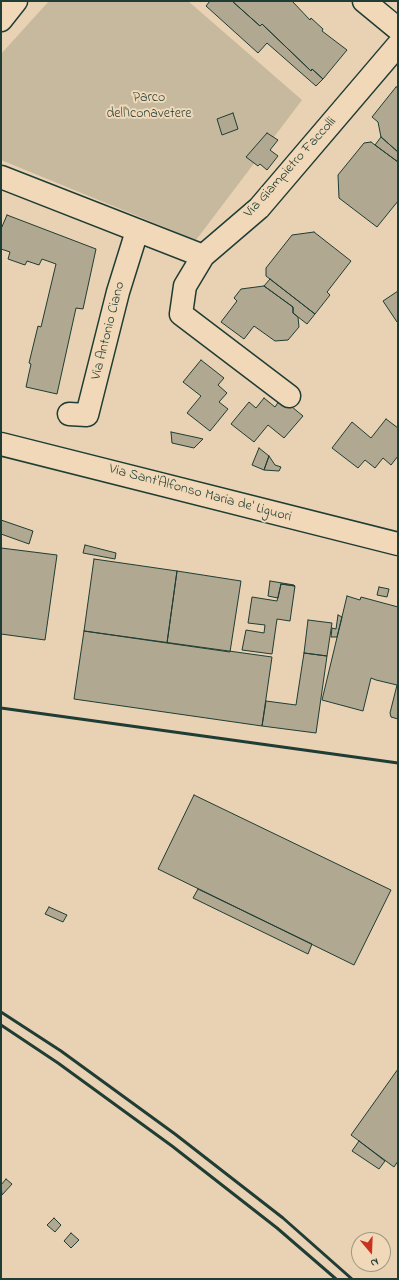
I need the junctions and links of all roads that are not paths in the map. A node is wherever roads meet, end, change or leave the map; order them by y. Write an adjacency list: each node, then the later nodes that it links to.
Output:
1 (16, 1): 3 (street)
2 (364, 1): 4 (street)
3 (1, 20)
4 (398, 29)
5 (398, 45): 8 (street, Via Giampietro Faccolli)
6 (1, 177): 7 (street)
7 (137, 231): 8 (street); 10 (street, Via Antonio Ciano)
8 (203, 256): 9 (street, Via Giampietro Faccolli)
9 (289, 396)
10 (69, 414)
11 (1, 444): 12 (street, Via Sant'Alfonso Maria de' Liguori)
12 (398, 544)

